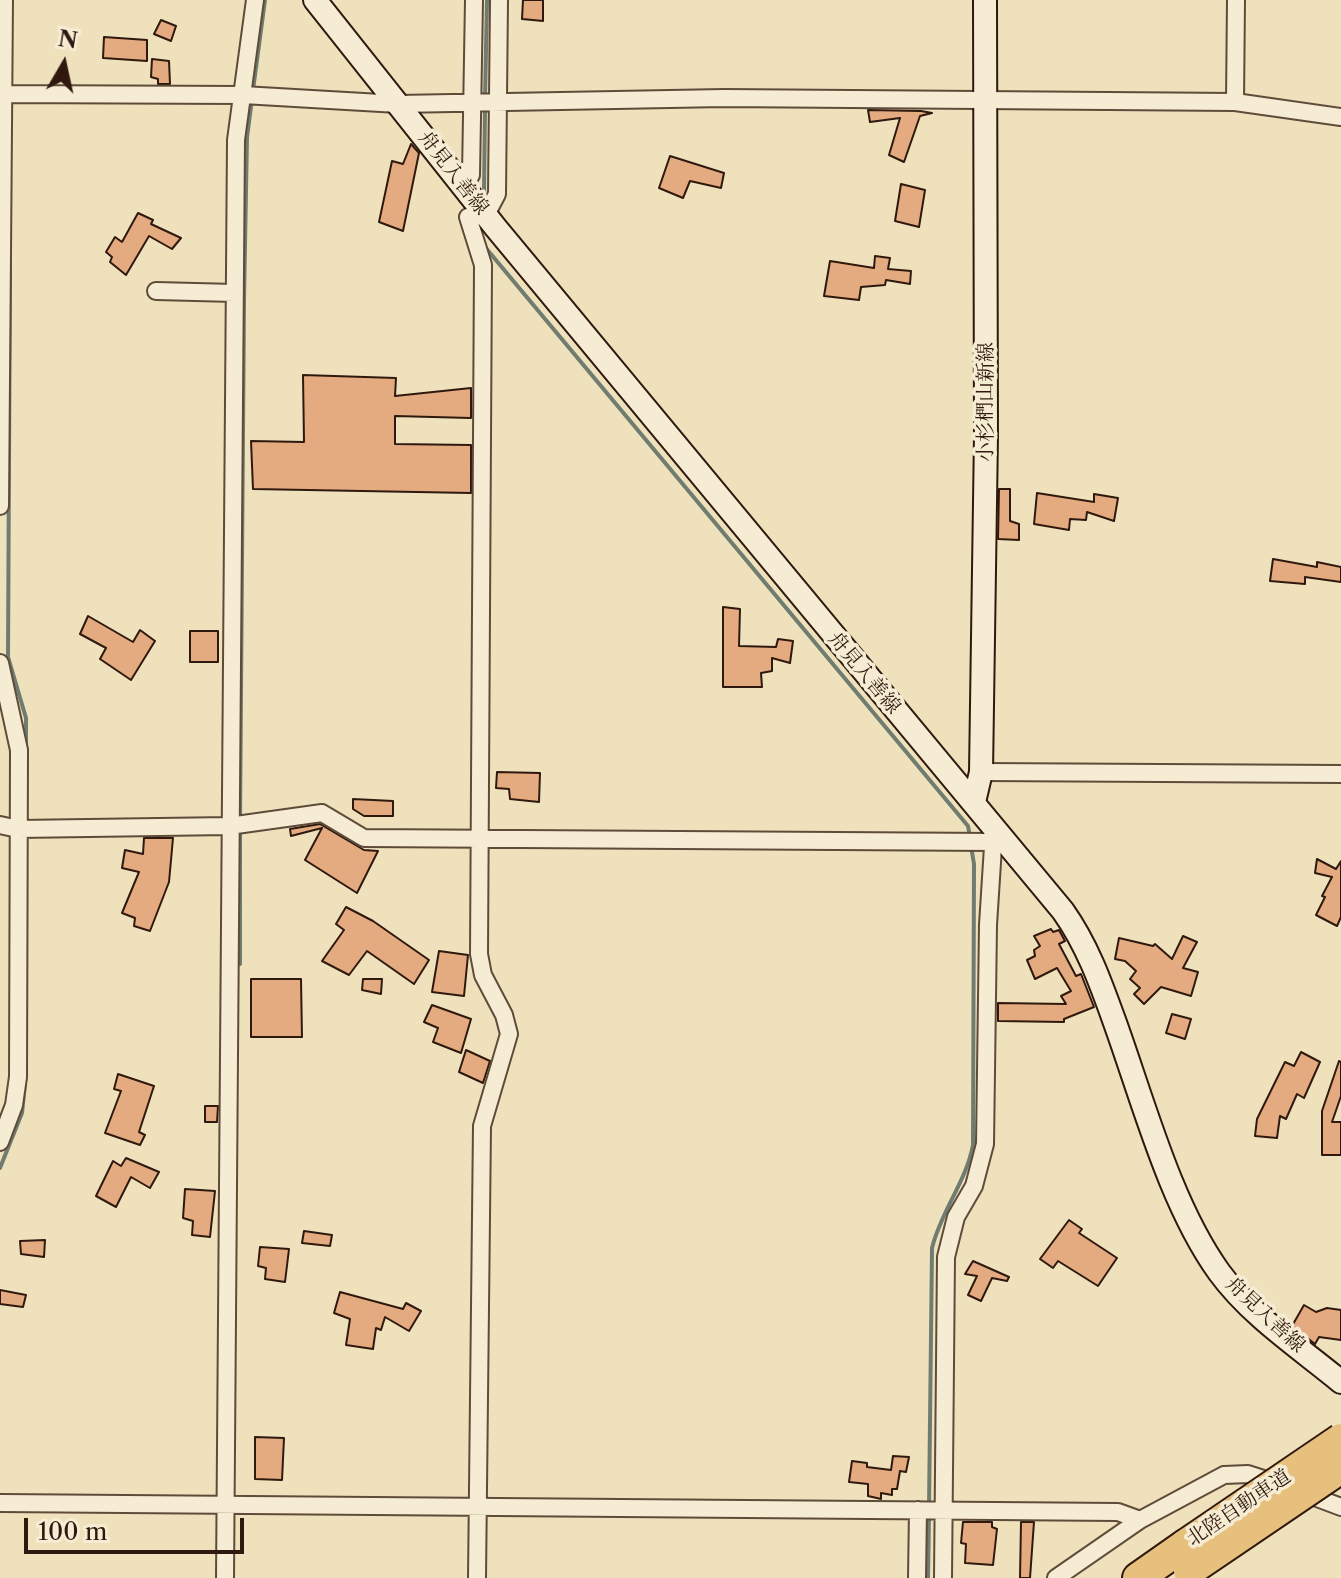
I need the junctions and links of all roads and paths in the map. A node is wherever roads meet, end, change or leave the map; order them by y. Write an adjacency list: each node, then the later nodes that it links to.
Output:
1 (4, 0): 8 (street)
2 (255, 0): 9 (street)
3 (315, 0): 13 (main road, 舟見入善線)
4 (474, 0): 11 (street)
5 (499, 0): 11 (street)
6 (985, 0): 10 (main road, 小杉椚山新線)
7 (1236, 0): 12 (street)
8 (2, 94): 9 (street); 19 (street)
9 (243, 95): 13 (street); 18 (street)
10 (984, 100): 11 (street); 12 (street); 21 (main road, 小杉椚山新線)
11 (485, 102): 13 (street); 15 (street); 16 (street)
12 (1235, 102): 14 (street)
13 (398, 104): 15 (main road, 舟見入善線)
14 (1341, 117)
15 (464, 187): 16 (main road, 舟見入善線)
16 (486, 215): 23 (main road, 舟見入善線); 28 (street)
17 (156, 291): 18 (street)
18 (235, 293): 25 (street)
19 (0, 506)
20 (0, 663): 26 (street)
21 (981, 772): 22 (street); 23 (main road, 小杉椚山新線)
22 (1341, 774)
23 (974, 802): 27 (main road, 舟見入善線)
24 (0, 825): 26 (street)
25 (229, 826): 26 (street); 28 (street); 34 (street)
26 (18, 829): 29 (street)
27 (994, 836): 28 (street); 30 (main road, 舟見入善線); 38 (street)
28 (480, 838): 35 (street)
29 (0, 1142)
30 (1341, 1382)
31 (1341, 1439): 40 (highway, 北陸自動車道, bridge)
32 (1341, 1468): 40 (highway, 北陸自動車道, bridge)
33 (0, 1503): 34 (street)
34 (225, 1505): 35 (street); 41 (street)
35 (478, 1506): 37 (street); 42 (street)
36 (1341, 1507): 39 (street)
37 (918, 1510): 38 (street); 43 (street)
38 (944, 1510): 39 (street); 44 (street)
39 (1140, 1520): 45 (street)
40 (1185, 1565): 46 (highway, 北陸自動車道)
41 (225, 1578)
42 (477, 1578)
43 (917, 1578)
44 (943, 1578)
45 (1056, 1578)
46 (1138, 1578)

